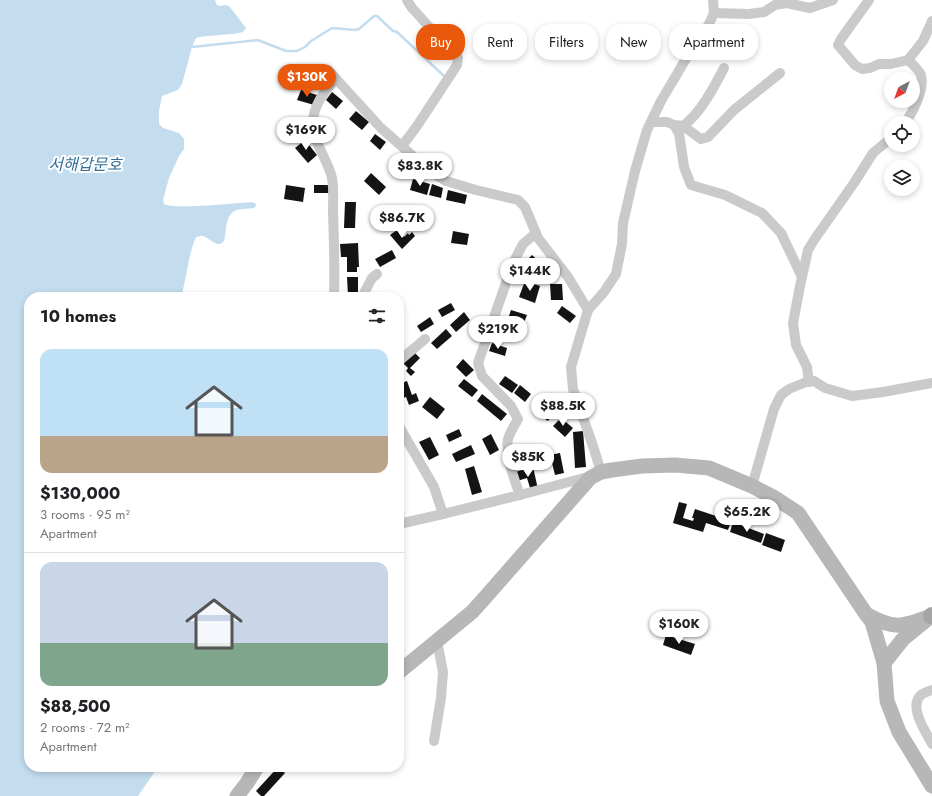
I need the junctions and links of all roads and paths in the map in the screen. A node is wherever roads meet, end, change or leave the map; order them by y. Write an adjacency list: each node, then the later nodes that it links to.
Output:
1 (407, 0): 16 (street)
2 (713, 0): 5 (street)
3 (833, 0): 5 (street)
4 (869, 0): 7 (street)
5 (714, 14): 13 (street)
6 (932, 21): 7 (street)
7 (908, 60): 12 (street)
8 (724, 68): 14 (street)
9 (328, 70): 11 (street)
10 (780, 72): 14 (street)
11 (336, 79): 16 (street); 20 (street)
12 (910, 116)
13 (651, 122): 14 (street); 22 (street)
14 (678, 125): 19 (street)
15 (884, 144): 19 (street)
16 (402, 146): 17 (street)
17 (536, 233): 22 (street); 30 (street)
18 (377, 274): 21 (street)
19 (802, 276): 25 (street)
20 (334, 292)
21 (365, 292)
22 (588, 310): 28 (street)
23 (425, 339): 24 (street)
24 (404, 357)
25 (810, 382): 26 (street); 29 (street)
26 (932, 383)
27 (404, 435): 31 (street)
28 (595, 475): 29 (street); 30 (street); 35 (street)
29 (752, 486): 33 (street)
30 (520, 495): 31 (street)
31 (443, 514): 32 (street)
32 (404, 523)
33 (866, 614): 34 (street); 36 (street)
34 (931, 615): 36 (street)
35 (437, 641): 37 (street); 39 (street)
36 (884, 663): 42 (street)
37 (404, 668)
38 (932, 690): 40 (street)
39 (434, 741)
40 (932, 744)
41 (254, 772): 43 (street)
42 (932, 786)
43 (237, 796)

